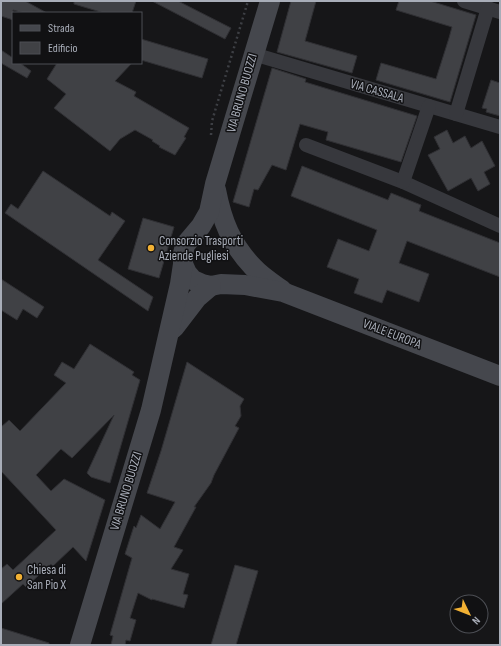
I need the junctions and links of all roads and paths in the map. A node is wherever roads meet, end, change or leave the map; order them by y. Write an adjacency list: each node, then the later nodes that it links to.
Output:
1 (248, 1): 9 (path)
2 (270, 1): 5 (main road, VIA BRUNO BUOZZI)
3 (464, 1): 4 (street)
4 (494, 10): 7 (street)
5 (253, 54): 6 (street, VIA CASSALA); 12 (main road, VIA BRUNO BUOZZI)
6 (429, 106): 7 (street, VIA CASSALA); 11 (street)
7 (456, 114): 8 (street, VIA CASSALA)
8 (500, 127)
9 (210, 142)
10 (306, 145): 11 (street)
11 (403, 182): 13 (street)
12 (215, 184): 14 (main road, VIA BRUNO BUOZZI); 15 (main road)
13 (500, 226)
14 (191, 237): 15 (main road); 16 (main road)
15 (234, 242): 17 (main road); 18 (main road)
16 (183, 264): 17 (main road); 19 (main road, VIA BRUNO BUOZZI)
17 (216, 285): 18 (main road); 19 (main road)
18 (283, 292): 20 (main road, VIALE EUROPA)
19 (168, 337): 21 (main road, VIA BRUNO BUOZZI)
20 (500, 376)
21 (80, 645)

